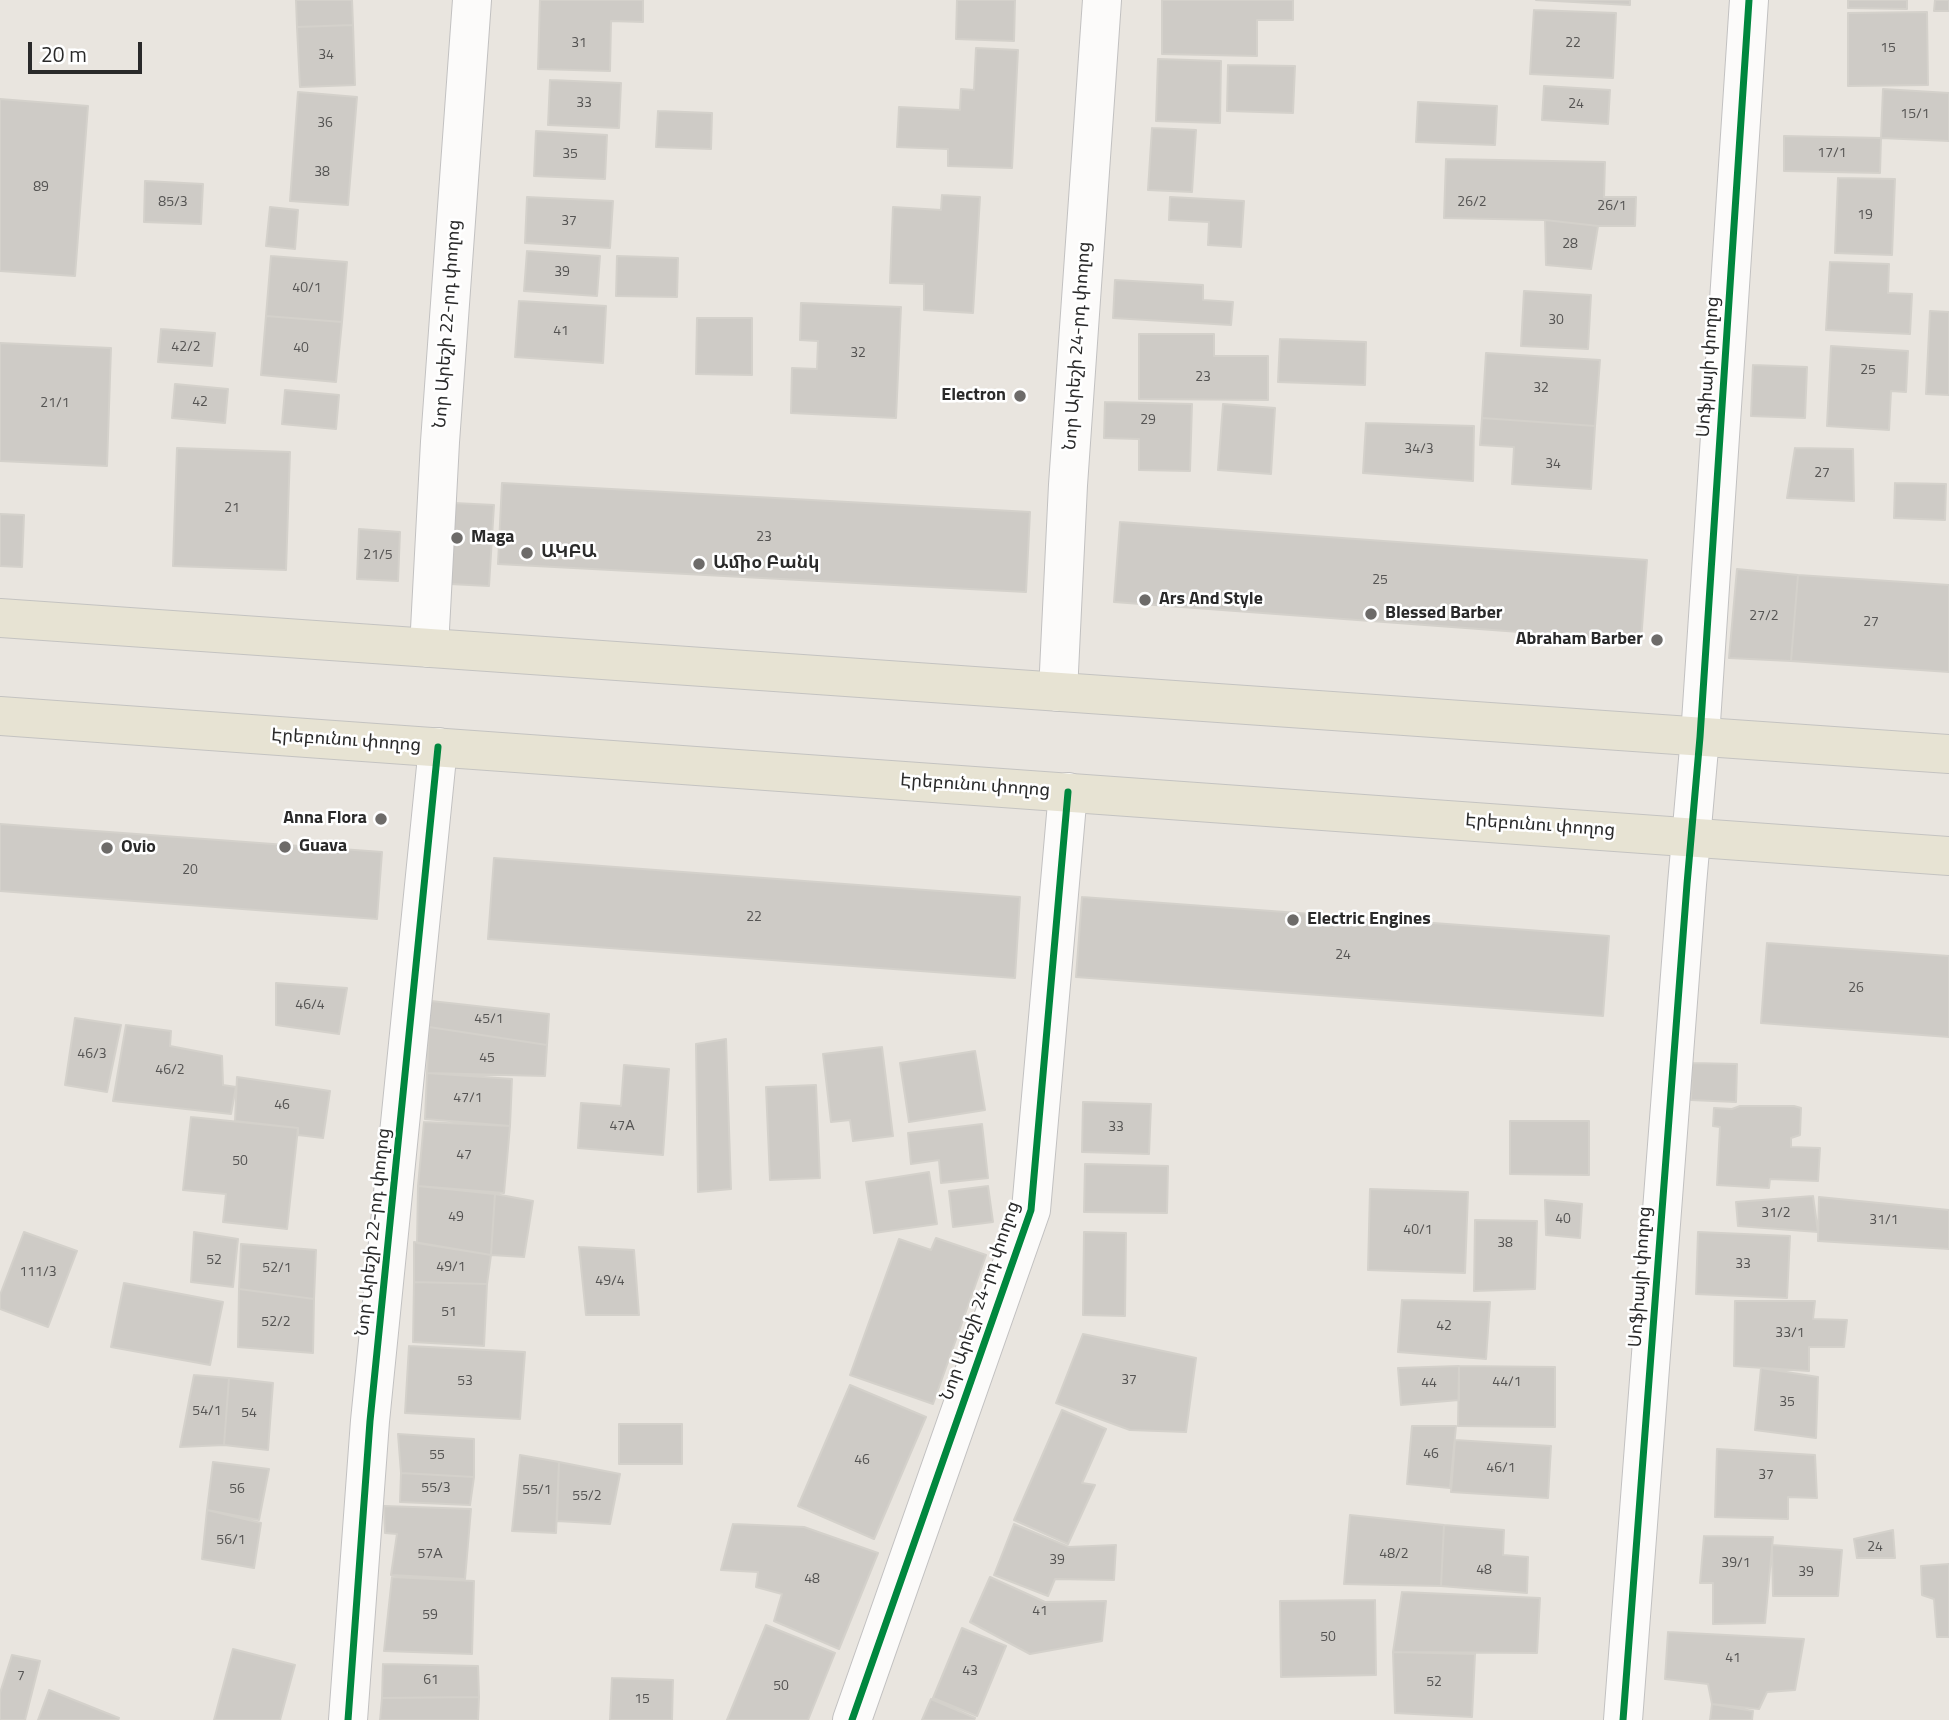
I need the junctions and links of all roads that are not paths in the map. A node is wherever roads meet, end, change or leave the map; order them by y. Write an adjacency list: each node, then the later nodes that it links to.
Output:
1 (472, 0): 5 (street, Նոր Արեշի 22-րդ փողոց)
2 (1102, 0): 6 (street, Նոր Արեշի 24-րդ փողոց)
3 (1749, 0): 8 (street, Սոֆիայի փողոց)
4 (0, 618): 5 (main road)
5 (429, 648): 6 (main road)
6 (1058, 692): 8 (main road)
7 (0, 716): 9 (main road, Էրեբունու փողոց)
8 (1700, 737): 10 (main road); 12 (street, Սոֆիայի փողոց)
9 (438, 747): 11 (main road, Էրեբունու փողոց); 14 (street, Նոր Արեշի 22-րդ փողոց)
10 (1949, 754)
11 (1068, 792): 12 (main road, Էրեբունու փողոց); 15 (street, Նոր Արեշի 24-րդ փողոց)
12 (1691, 837): 13 (main road, Էրեբունու փողոց); 16 (street, Սոֆիայի փողոց)
13 (1949, 856)
14 (348, 1720)
15 (852, 1720)
16 (1623, 1720)

